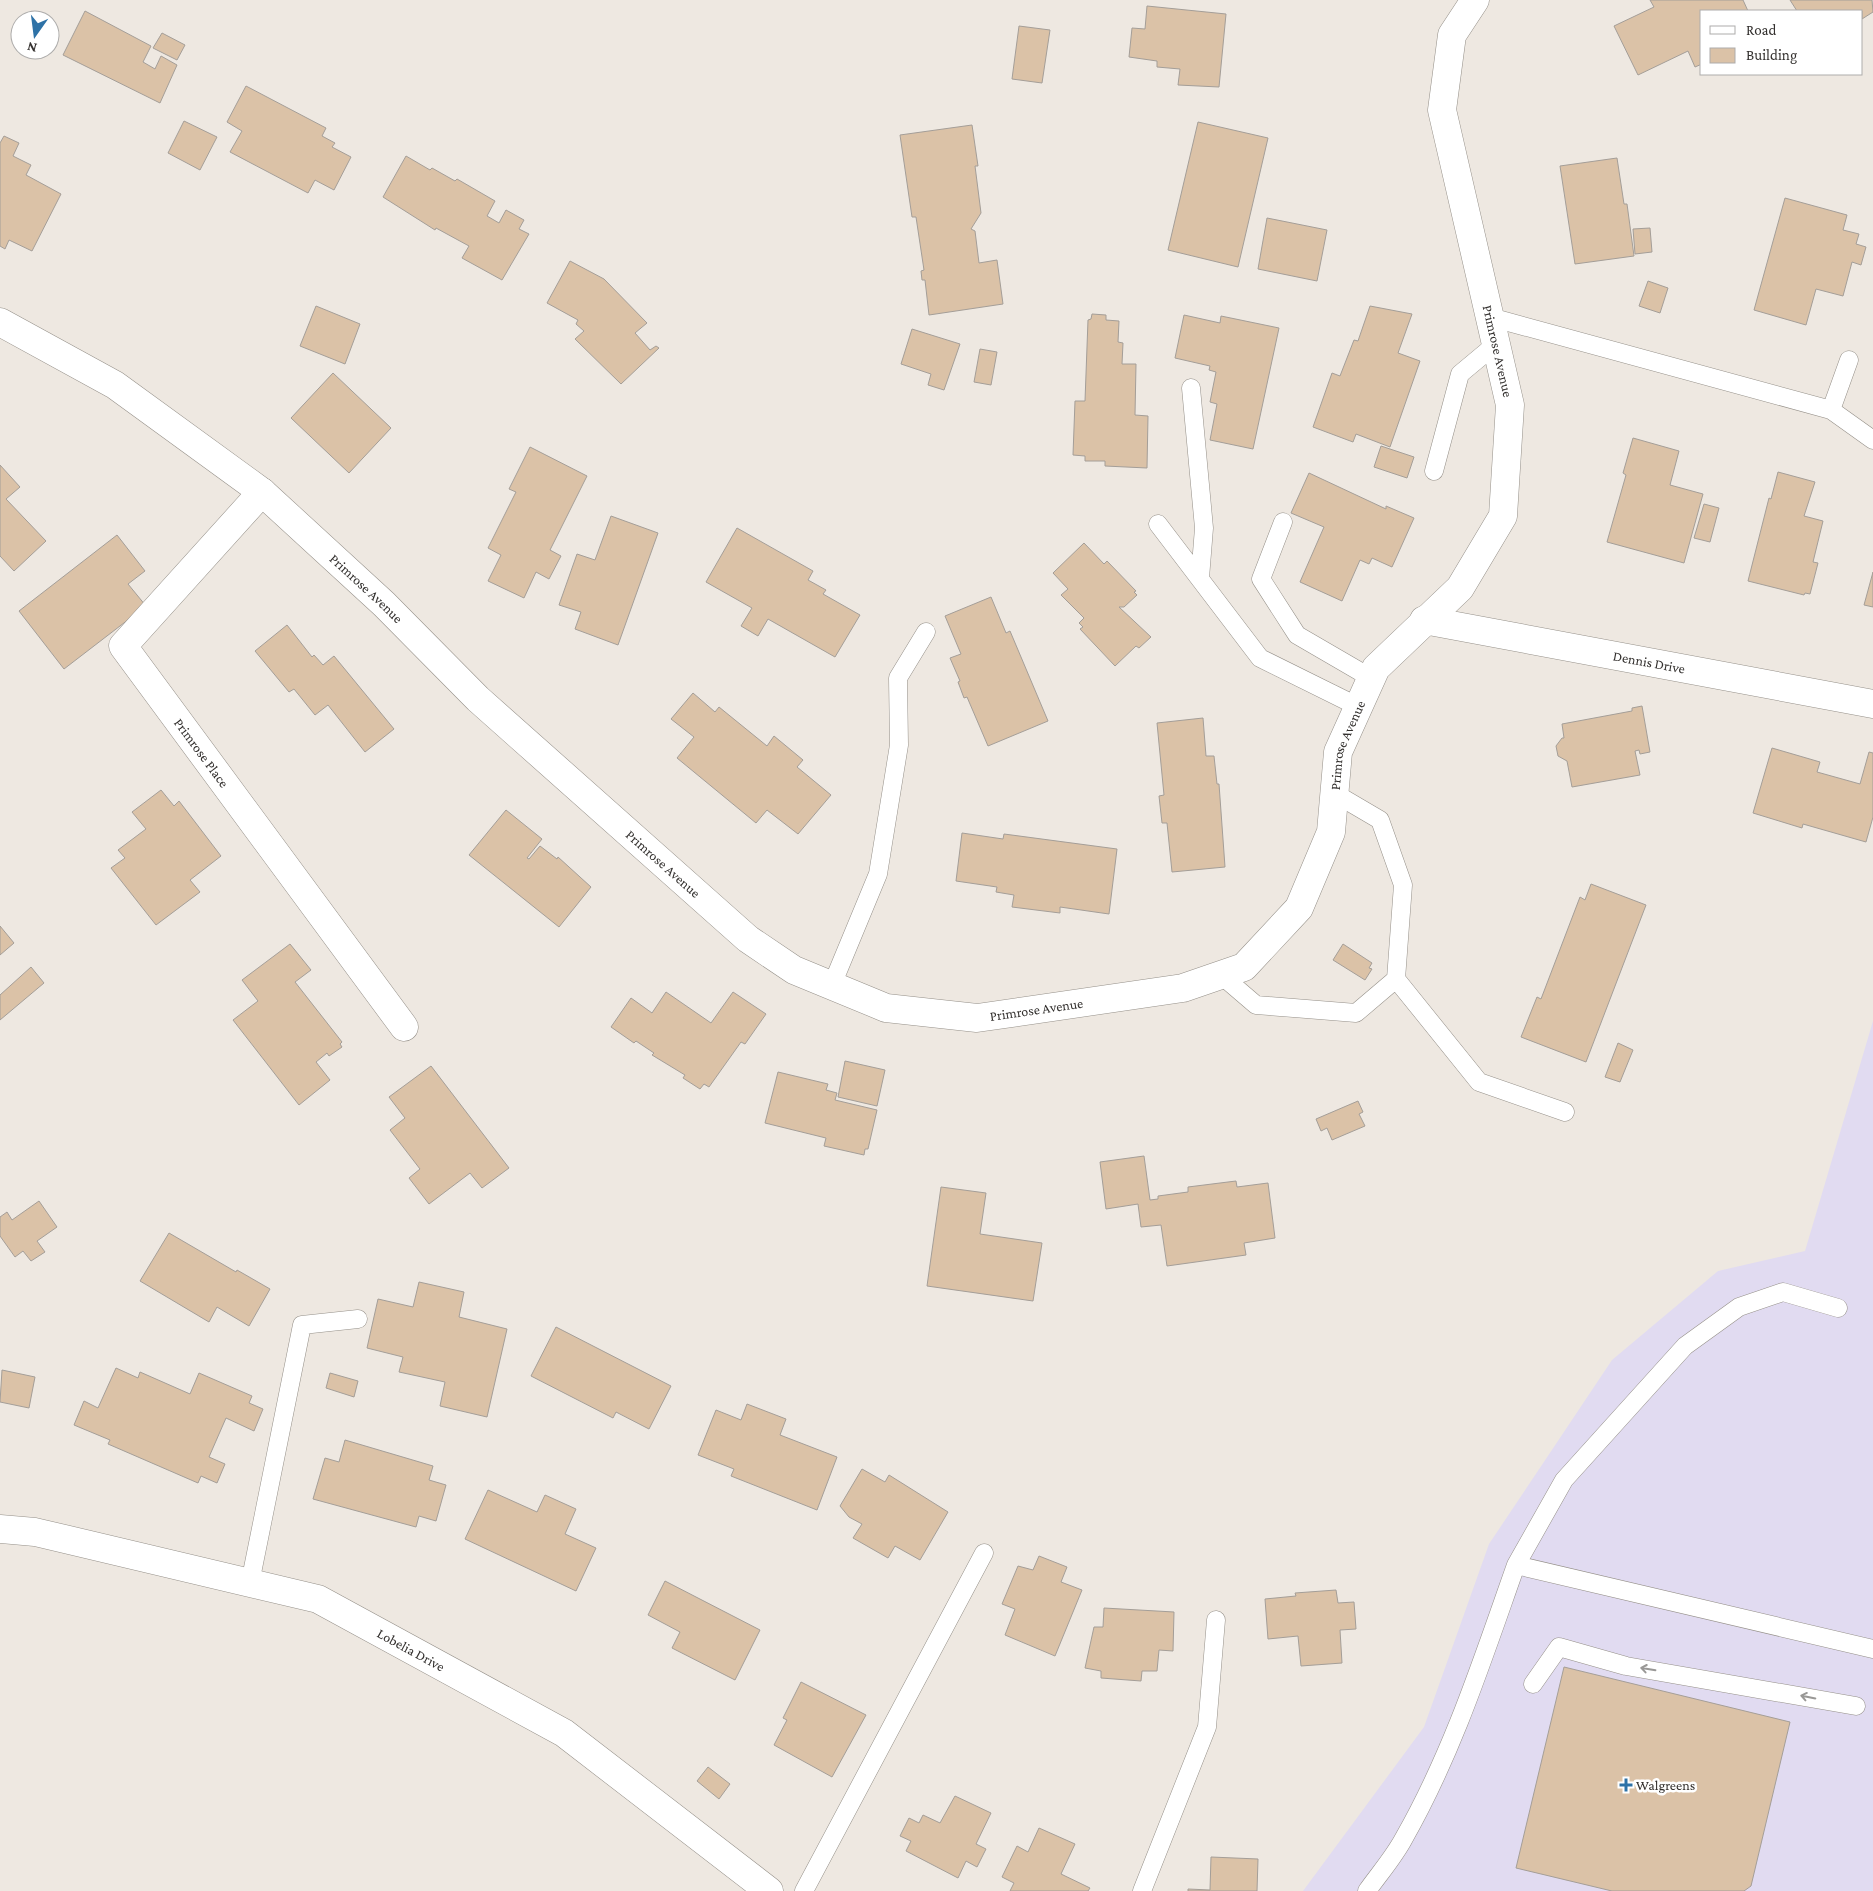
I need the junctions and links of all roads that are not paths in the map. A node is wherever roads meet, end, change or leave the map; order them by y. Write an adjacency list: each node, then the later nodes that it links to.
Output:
1 (1475, 0): 2 (street, Primrose Avenue)
2 (1490, 317): 4 (street, Primrose Avenue); 7 (lane)
3 (0, 322): 10 (street, Primrose Avenue)
4 (1496, 344): 9 (lane); 14 (street, Primrose Avenue)
5 (1849, 360): 7 (lane)
6 (1191, 388): 13 (lane)
7 (1831, 410): 8 (lane)
8 (1873, 440)
9 (1434, 471)
10 (262, 492): 22 (street, Primrose Avenue); 23 (street, Primrose Place)
11 (1283, 522): 16 (lane)
12 (1158, 524): 13 (lane)
13 (1200, 578): 18 (lane)
14 (1424, 620): 16 (street, Primrose Avenue); 17 (street, Dennis Drive)
15 (926, 632): 22 (lane)
16 (1371, 678): 18 (street, Primrose Avenue)
17 (1873, 704)
18 (1359, 707): 19 (street, Primrose Avenue)
19 (1334, 794): 20 (street, Primrose Avenue); 21 (lane)
20 (1221, 975): 21 (lane); 22 (street, Primrose Avenue)
21 (1396, 979): 24 (lane)
22 (832, 985)
23 (404, 1027)
24 (1565, 1112)
25 (1838, 1308): 29 (lane)
26 (358, 1319): 30 (lane)
27 (0, 1530): 30 (street, Lobelia Drive)
28 (984, 1553): 36 (lane)
29 (1516, 1564): 32 (lane); 38 (lane)
30 (250, 1583): 35 (street, Lobelia Drive)
31 (1216, 1620): 37 (lane)
32 (1873, 1649)
33 (1533, 1684): 34 (lane, one-way to 33)
34 (1856, 1706)
35 (769, 1891)
36 (804, 1891)
37 (1142, 1891)
38 (1367, 1891)

